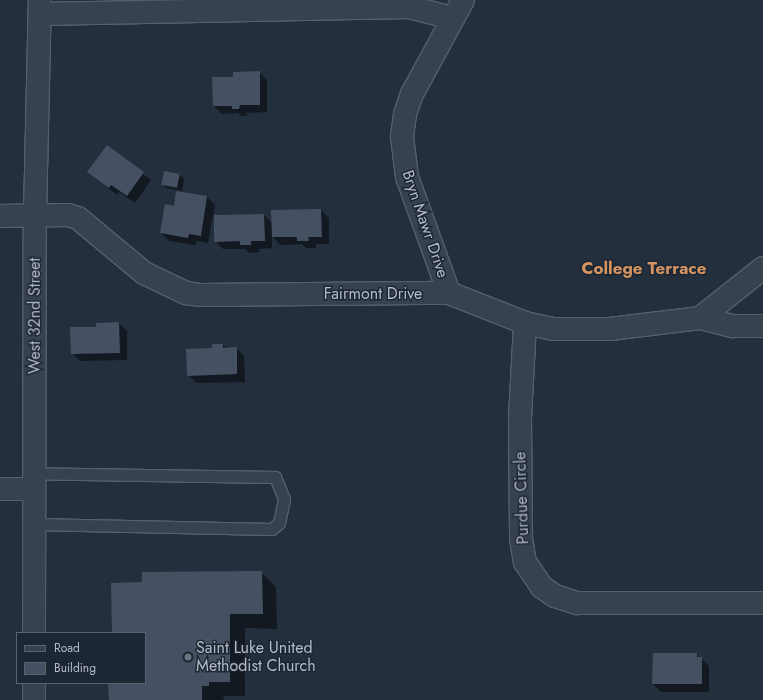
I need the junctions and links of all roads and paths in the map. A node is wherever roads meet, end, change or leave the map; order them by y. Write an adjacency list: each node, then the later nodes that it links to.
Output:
1 (40, 7): 2 (street); 3 (street, West 32nd Street)
2 (458, 9): 6 (street, Bryn Mawr Drive)
3 (35, 215): 4 (street, Fairmont Drive); 6 (street, Fairmont Drive); 10 (street, West 32nd Street)
4 (0, 216)
5 (763, 268): 7 (street)
6 (448, 293): 8 (street, Fairmont Drive)
7 (700, 318): 8 (street, Fairmont Drive); 9 (street, Fairmont Drive)
8 (525, 323): 13 (street, Purdue Circle)
9 (763, 326)
10 (33, 481): 11 (street); 12 (street, West 32nd Street); 12 (lane)
11 (0, 489)
12 (33, 524): 14 (street, West 32nd Street)
13 (763, 603)
14 (34, 632)
15 (34, 684): 16 (street)
16 (34, 700)

